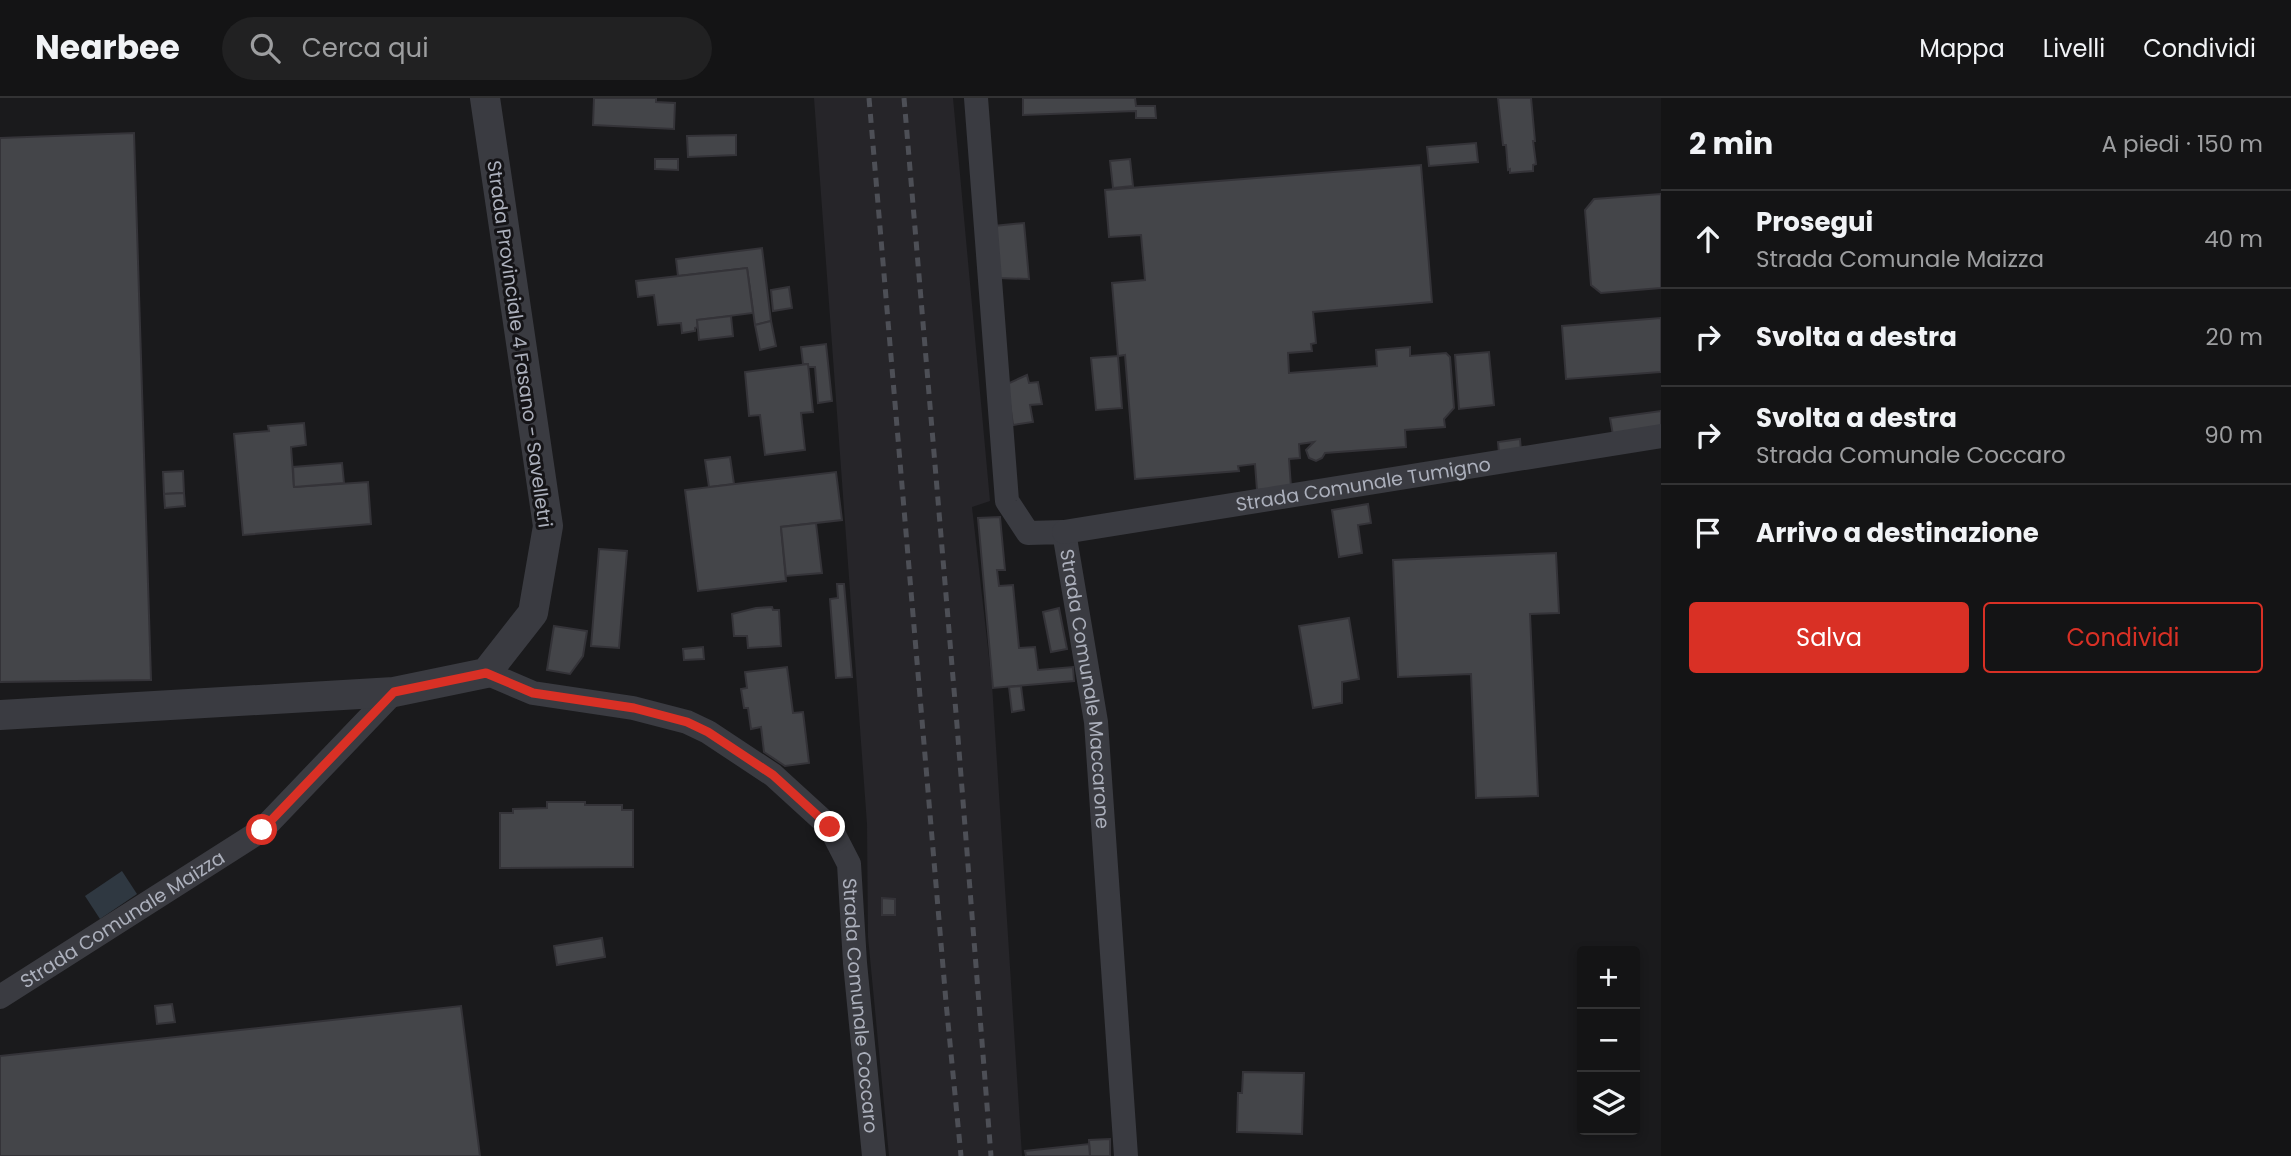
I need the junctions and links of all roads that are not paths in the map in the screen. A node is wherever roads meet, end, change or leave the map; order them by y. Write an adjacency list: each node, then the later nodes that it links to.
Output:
1 (485, 98): 5 (street, Strada Provinciale 4 Fasano - Savelletri)
2 (976, 98): 4 (street, Strada Comunale Maccarone)
3 (1661, 436): 4 (street, Strada Comunale Tumigno)
4 (1064, 531): 10 (street, Strada Comunale Maccarone)
5 (486, 673): 6 (street); 9 (street, Strada Comunale Coccaro)
6 (394, 692): 7 (street); 8 (street, Strada Comunale Maizza)
7 (0, 715)
8 (0, 997)
9 (874, 1156)
10 (1126, 1156)

